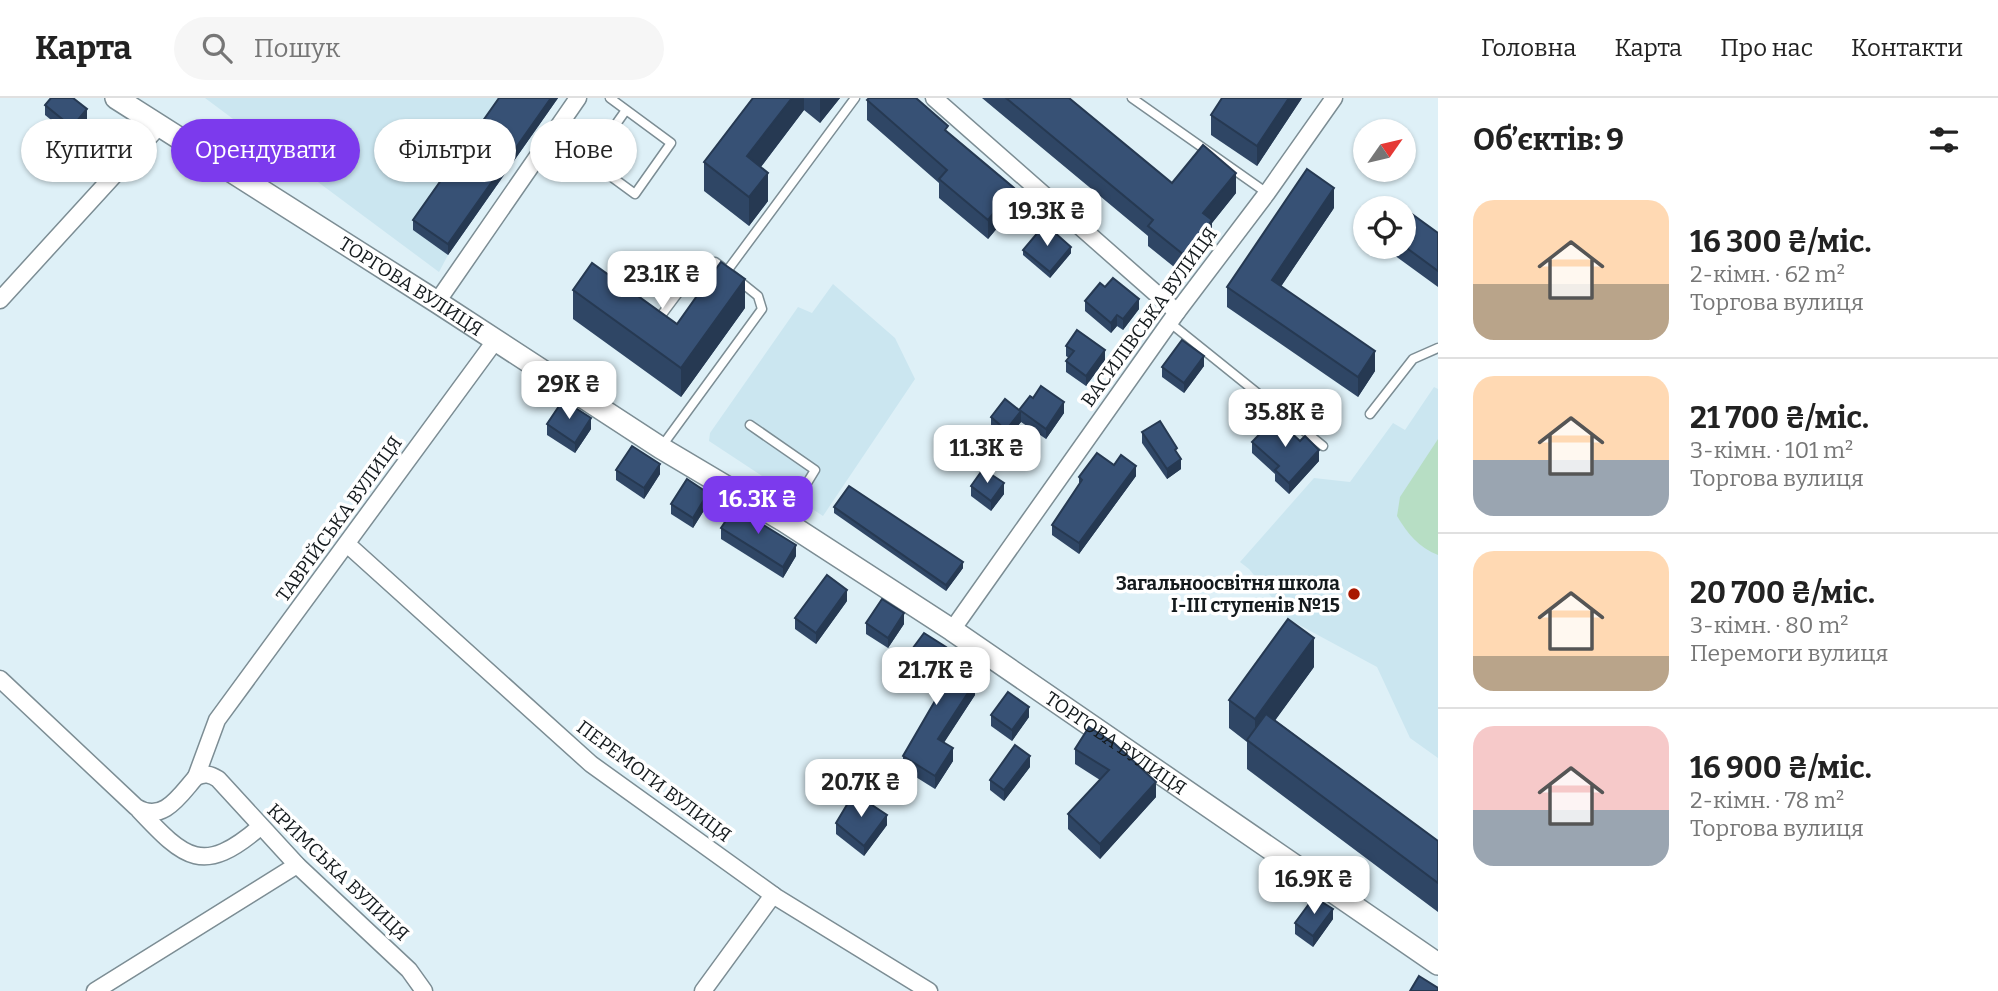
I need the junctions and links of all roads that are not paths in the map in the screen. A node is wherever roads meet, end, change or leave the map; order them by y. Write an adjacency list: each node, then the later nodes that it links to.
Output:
1 (116, 98): 9 (street, ТОРГОВА ВУЛИЦЯ)
2 (578, 98): 13 (street)
3 (610, 98): 8 (lane)
4 (855, 98): 11 (lane)
5 (934, 98): 15 (street)
6 (1334, 98): 10 (street, ВАСИЛІВСЬКА ВУЛИЦЯ)
7 (1135, 99): 10 (lane)
8 (626, 110): 8 (lane)
9 (159, 126): 12 (street); 13 (street, ТОРГОВА ВУЛИЦЯ)
10 (1267, 192): 15 (street, ВАСИЛІВСЬКА ВУЛИЦЯ)
11 (727, 271): 14 (lane); 21 (lane)
12 (0, 300)
13 (437, 302): 16 (street, ТОРГОВА ВУЛИЦЯ)
14 (644, 317)
15 (1173, 317): 20 (lane); 24 (street, ВАСИЛІВСЬКА ВУЛИЦЯ)
16 (495, 341): 21 (street, ТОРГОВА ВУЛИЦЯ); 23 (street, ТАВРІЙСЬКА ВУЛИЦЯ)
17 (1438, 348): 18 (lane)
18 (1370, 414)
19 (750, 425): 22 (lane)
20 (1323, 446)
21 (661, 448): 22 (street, ТОРГОВА ВУЛИЦЯ)
22 (784, 521): 24 (street, ТОРГОВА ВУЛИЦЯ)
23 (347, 544): 26 (street, ТАВРІЙСЬКА ВУЛИЦЯ); 32 (street, ПЕРЕМОГИ ВУЛИЦЯ)
24 (952, 629): 33 (street, ТОРГОВА ВУЛИЦЯ)
25 (0, 679): 29 (street)
26 (217, 720): 27 (street, ТАВРІЙСЬКА ВУЛИЦЯ); 28 (street)
27 (196, 777): 28 (street); 29 (street)
28 (226, 786): 30 (street, КРИМСЬКА ВУЛИЦЯ)
29 (136, 807): 30 (street)
30 (260, 827): 31 (street, КРИМСЬКА ВУЛИЦЯ)
31 (296, 865): 34 (street); 35 (street, КРИМСЬКА ВУЛИЦЯ)
32 (773, 895): 36 (street); 37 (street, ПЕРЕМОГИ ВУЛИЦЯ)
33 (1438, 964)
34 (95, 991)
35 (424, 991)
36 (703, 991)
37 (929, 991)

